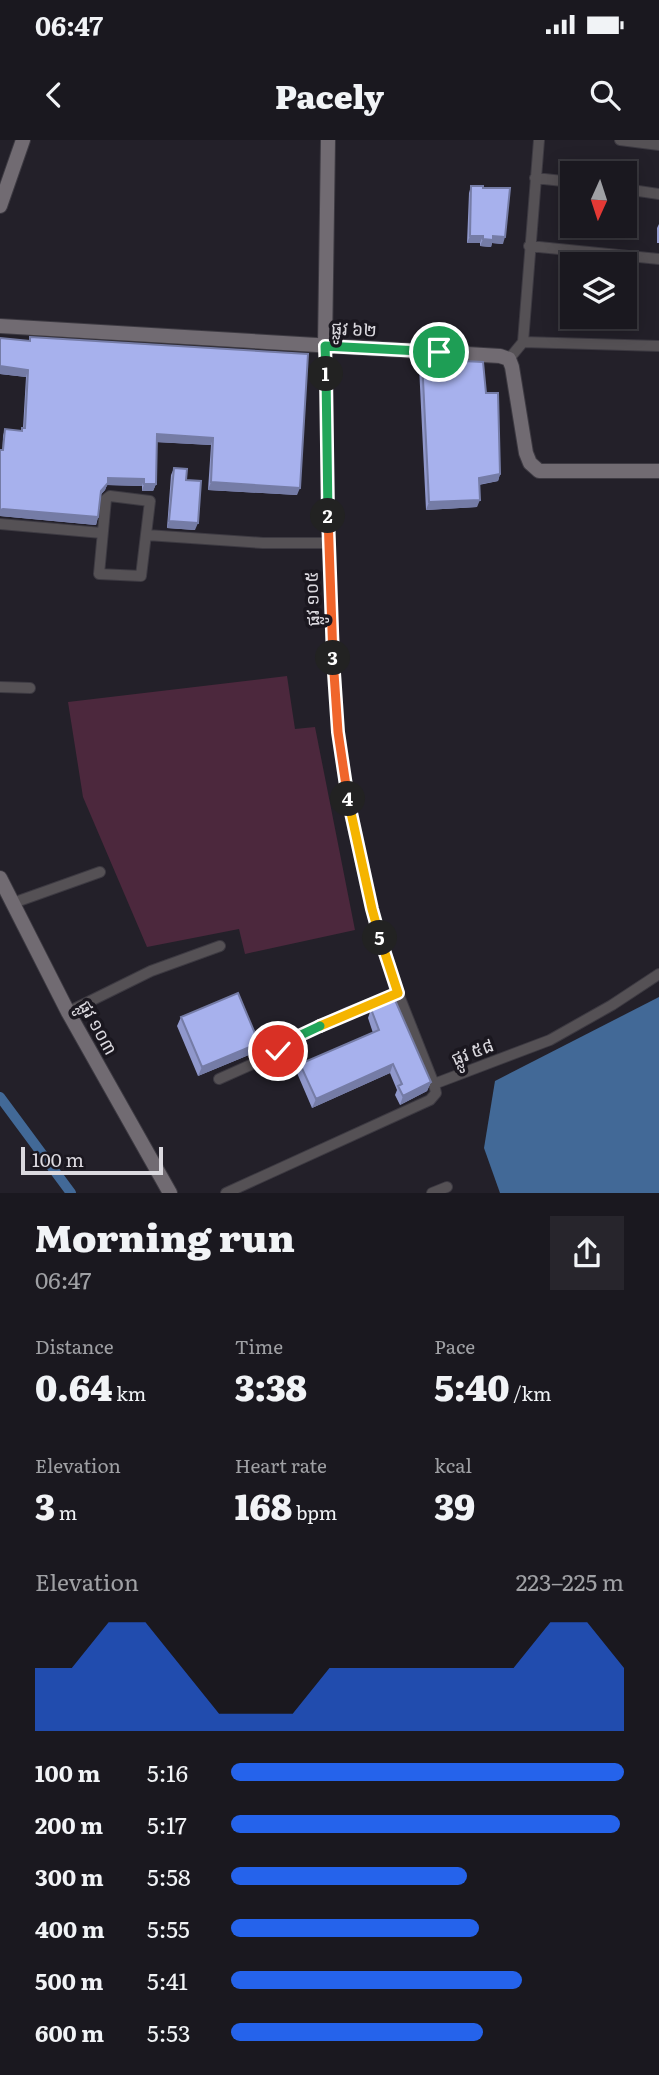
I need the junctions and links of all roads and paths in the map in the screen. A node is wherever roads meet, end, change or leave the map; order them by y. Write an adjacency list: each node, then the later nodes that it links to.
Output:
1 (23, 140): 10 (street)
2 (328, 140): 15 (street, ផ្លូវ ១០៥)
3 (539, 140): 6 (street)
4 (620, 140): 5 (street)
5 (659, 145)
6 (535, 178): 7 (street); 11 (street)
7 (560, 181)
8 (637, 191): 9 (street)
9 (659, 194)
10 (0, 206)
11 (529, 246): 12 (street); 14 (street)
12 (659, 259)
13 (0, 326): 15 (street, ផ្លូវ ៦២)
14 (523, 342): 16 (street); 17 (street)
15 (325, 346): 17 (street, ផ្លូវ ៦២); 22 (street, ផ្លូវ ១០៥)
16 (659, 346)
17 (509, 359): 18 (street)
18 (659, 471)
19 (0, 524): 20 (street)
20 (102, 533): 21 (street); 21 (street)
21 (147, 535): 22 (street)
22 (328, 543): 30 (street, ផ្លូវ ១០៥)
23 (0, 687): 24 (street)
24 (30, 688)
25 (100, 872): 27 (street)
26 (0, 878): 27 (street, ផ្លូវ ១០៣)
27 (13, 903): 31 (street, ផ្លូវ ១០៣)
28 (220, 946): 31 (street)
29 (659, 974): 33 (street, ផ្លូវ ៥៨)
30 (398, 993): 32 (street); 33 (street, ផ្លូវ ១០៥)
31 (68, 1012): 35 (street, ផ្លូវ ១០៣)
32 (219, 1079)
33 (434, 1084): 36 (street, ផ្លូវ ៥៨)
34 (447, 1187): 37 (street)
35 (170, 1193)
36 (226, 1193)
37 (432, 1193)

